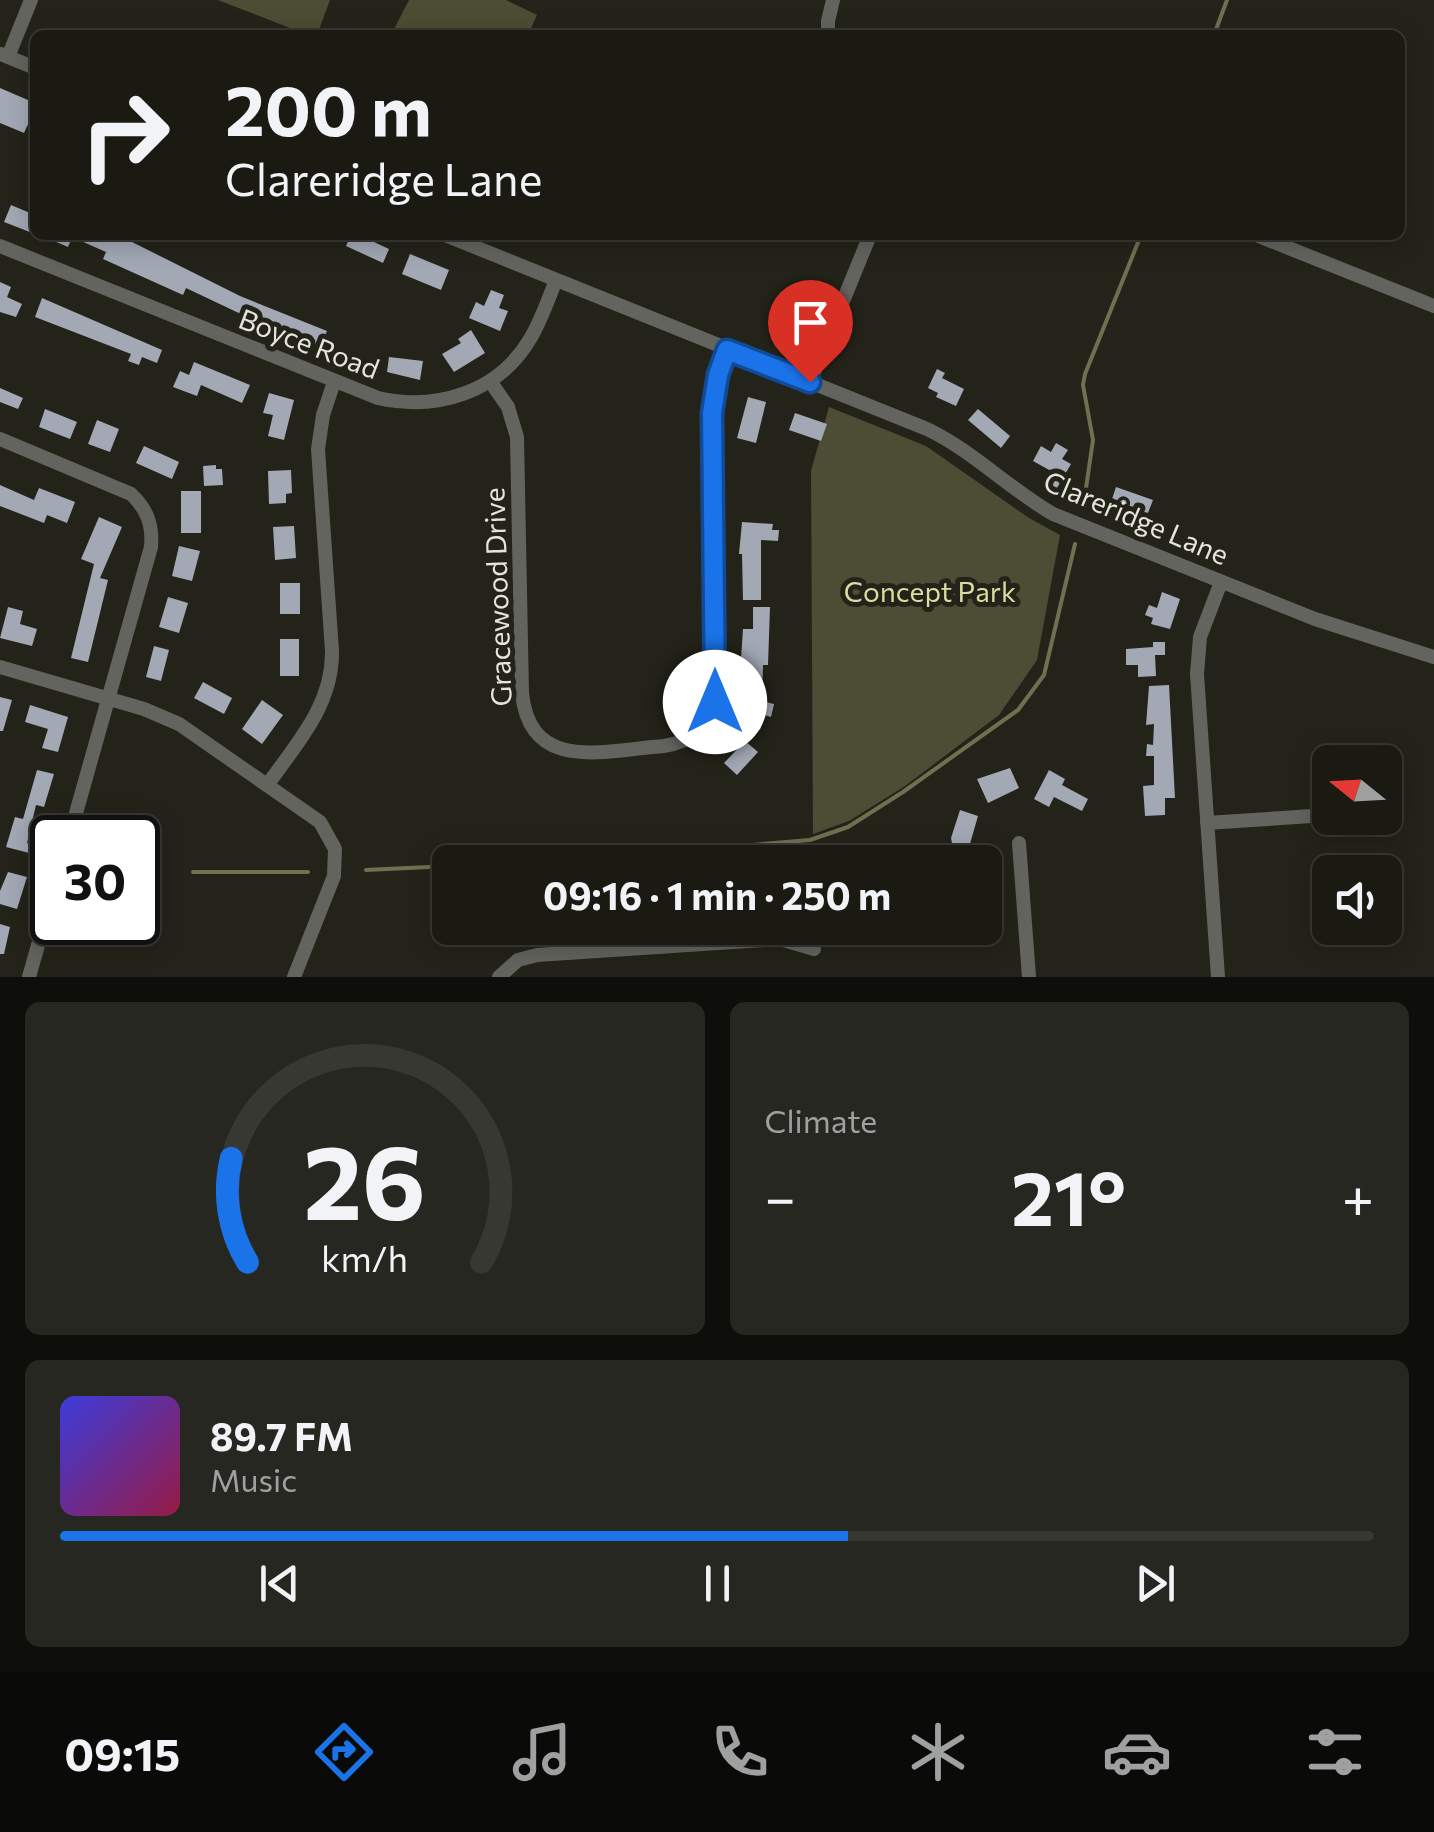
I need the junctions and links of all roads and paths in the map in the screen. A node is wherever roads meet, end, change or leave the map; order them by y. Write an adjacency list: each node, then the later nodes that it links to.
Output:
1 (31, 0): 4 (street)
2 (833, 0): 3 (street)
3 (828, 30)
4 (4, 56): 5 (street)
5 (30, 66)
6 (457, 240): 10 (street, Clareridge Lane)
7 (868, 240): 15 (street)
8 (1269, 240): 11 (street)
9 (0, 246): 14 (street, Boyce Road)
10 (556, 280): 12 (street, Clareridge Lane); 13 (street, Boyce Road)
11 (1434, 306)
12 (727, 350): 13 (street, Gracewood Drive); 15 (street, Clareridge Lane)
13 (490, 381): 14 (street, Boyce Road)
14 (334, 382): 21 (street)
15 (810, 382): 17 (street, Clareridge Lane)
16 (0, 439): 20 (street)
17 (1221, 582): 18 (street, Clareridge Lane); 24 (street)
18 (1434, 658)
19 (0, 667): 20 (street)
20 (109, 699): 21 (street); 22 (street)
21 (268, 784): 29 (street)
22 (76, 815)
23 (1312, 816): 24 (street)
24 (1208, 823): 32 (street)
25 (1019, 843): 31 (street)
26 (38, 945): 28 (street)
27 (814, 950): 30 (street)
28 (29, 977)
29 (294, 977)
30 (499, 977)
31 (1029, 977)
32 (1218, 977)

